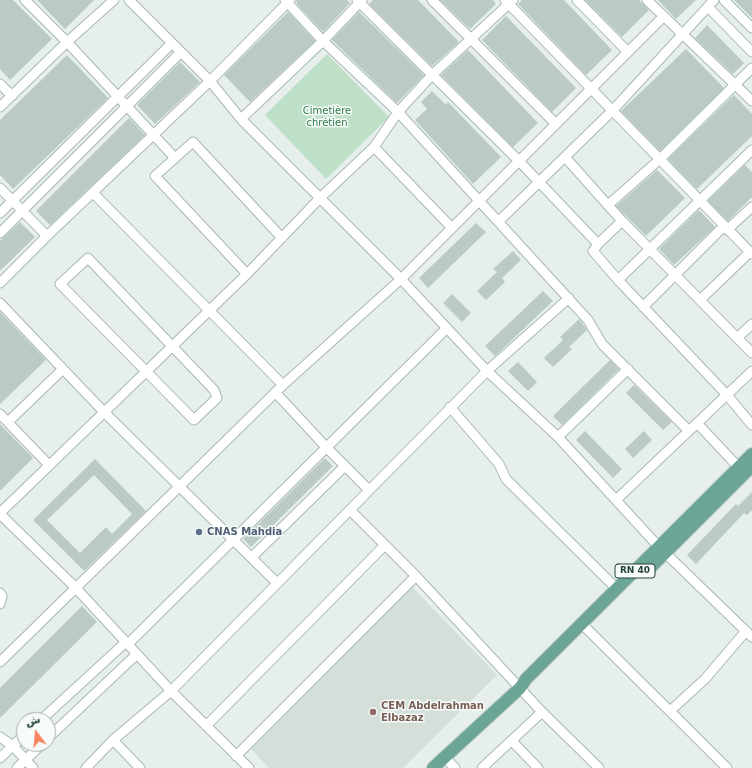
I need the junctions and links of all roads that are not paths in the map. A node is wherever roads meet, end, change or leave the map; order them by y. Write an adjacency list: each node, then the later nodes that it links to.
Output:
1 (25, 0): 17 (street)
2 (114, 0): 17 (street)
3 (129, 0): 18 (street)
4 (432, 0): 15 (street)
5 (577, 0): 20 (street)
6 (647, 0): 12 (street)
7 (724, 0): 13 (street)
8 (288, 1): 16 (street); 24 (street)
9 (359, 1): 16 (street); 23 (street)
10 (509, 1): 15 (street); 27 (street)
11 (711, 3): 14 (street); 21 (street)
12 (663, 17): 14 (street); 20 (street)
13 (752, 28)
14 (683, 35): 26 (street); 33 (street)
15 (470, 38): 23 (street); 36 (street)
16 (323, 41): 34 (street); 35 (street)
17 (67, 42): 28 (street); 29 (street)
18 (172, 43): 19 (street); 29 (street)
19 (181, 52): 24 (street); 31 (street)
20 (628, 52): 27 (street)
21 (752, 52)
22 (752, 68): 26 (street)
23 (432, 75): 34 (street); 43 (street)
24 (210, 81): 35 (street); 37 (street)
25 (0, 84): 28 (street)
26 (735, 85): 30 (street); 42 (street)
27 (591, 89): 33 (street); 36 (street)
28 (12, 96): 32 (street)
29 (118, 96): 31 (street); 48 (street)
30 (752, 101)
31 (127, 106): 37 (street); 53 (street)
32 (0, 107)
33 (613, 110): 40 (street); 42 (street)
34 (398, 112): 38 (street); 50 (street)
35 (241, 119): 47 (street)
36 (556, 124): 43 (street)
37 (154, 135): 41 (street); 46 (street)
38 (374, 147): 47 (street); 57 (street)
39 (751, 154): 49 (street)
40 (565, 157): 44 (street); 51 (street)
41 (175, 158): 61 (street); 65 (street)
42 (660, 159): 49 (street); 51 (street)
43 (519, 161): 44 (street); 50 (street)
44 (539, 183): 55 (street); 62 (street)
45 (0, 188): 48 (street)
46 (93, 193): 60 (street); 74 (street)
47 (320, 198): 61 (street); 67 (street)
48 (13, 200): 53 (street); 54 (street)
49 (700, 200): 58 (street); 63 (street)
50 (480, 201): 55 (street); 57 (street)
51 (608, 205): 56 (street)
52 (752, 207): 58 (street)
53 (22, 210): 59 (street); 60 (street)
54 (0, 213)
55 (499, 221): 70 (street)
56 (622, 221): 62 (street); 63 (street)
57 (452, 228): 67 (street)
58 (726, 228): 64 (street); 66 (street)
59 (0, 233)
60 (47, 236): 69 (street)
61 (282, 238): 65 (street)
62 (598, 244): 68 (street)
63 (650, 249): 66 (street); 68 (street)
64 (751, 253): 71 (street)
65 (247, 274): 74 (street)
66 (676, 276): 71 (street); 73 (street)
67 (401, 279): 76 (street); 85 (street)
68 (618, 280): 73 (street)
69 (0, 283)
70 (568, 298): 81 (street); 82 (street)
71 (700, 300): 77 (street)
72 (0, 303): 80 (street)
73 (643, 307): 87 (street)
74 (210, 310): 78 (street); 85 (street)
75 (752, 324): 77 (street)
76 (447, 328): 82 (street); 96 (street)
77 (737, 338): 79 (street)
78 (172, 346): 84 (street); 84 (street); 84 (street)
79 (752, 353)
80 (63, 369): 89 (street); 91 (street)
81 (628, 369): 94 (street); 95 (street)
82 (487, 371): 88 (street); 95 (street)
83 (752, 371): 87 (street)
84 (145, 372): 89 (street)
85 (283, 385): 86 (street)
86 (275, 392): 96 (street); 101 (street)
87 (727, 395): 92 (street); 93 (street)
88 (450, 407): 102 (street); 113 (street)
89 (104, 412): 98 (street); 101 (street)
90 (0, 414): 91 (street)
91 (8, 422): 98 (street)
92 (697, 423): 94 (street); 100 (street)
93 (752, 425)
94 (689, 430): 103 (street)
95 (558, 437): 103 (street)
96 (326, 447): 99 (street); 106 (street)
97 (752, 454): 100 (main road, RN 40)
98 (49, 465): 105 (street)
99 (345, 466): 102 (street); 109 (street)
100 (745, 469): 108 (main road, RN 40)
101 (180, 486): 106 (street); 112 (street)
102 (369, 490): 104 (street)
103 (616, 500): 108 (street)
104 (350, 510): 107 (street); 111 (street)
105 (0, 513): 112 (street)
106 (234, 540): 109 (street); 118 (street)
107 (385, 545): 110 (street); 126 (street)
108 (662, 550): 113 (main road, RN 40); 116 (main road, RN 40); 117 (street)
109 (252, 557): 111 (street)
110 (416, 576): 121 (street); 134 (street)
111 (277, 583): 122 (street)
112 (75, 587): 118 (street); 120 (street)
113 (616, 589): 116 (main road, RN 40)
114 (0, 593): 115 (street)
115 (0, 604)
116 (584, 626): 121 (main road, RN 40); 123 (street)
117 (749, 634): 123 (street)
118 (127, 643): 119 (street); 124 (street)
119 (138, 654): 122 (street); 127 (street)
120 (0, 662)
121 (520, 688): 125 (street); 136 (main road, RN 40)
122 (171, 691): 126 (street); 129 (street)
123 (670, 711): 138 (street)
124 (50, 712)
125 (542, 712): 130 (street); 148 (street)
126 (206, 726): 134 (street)
127 (56, 731)
128 (0, 737): 132 (street)
129 (113, 740): 141 (street); 142 (street)
130 (512, 741): 146 (street); 147 (street)
131 (16, 742): 132 (street)
132 (12, 746): 135 (street); 137 (street)
133 (34, 752): 137 (street)
134 (236, 756): 143 (street)
135 (0, 758)
136 (444, 758): 144 (main road, RN 40); 145 (street)
137 (26, 760): 139 (street); 140 (street)
138 (720, 761): 149 (street); 150 (street)
139 (17, 768)
140 (33, 768)
141 (86, 768)
142 (140, 768)
143 (248, 768)
144 (433, 768)
145 (455, 768)
146 (482, 768)
147 (538, 768)
148 (599, 768)
149 (714, 768)
150 (727, 768)

